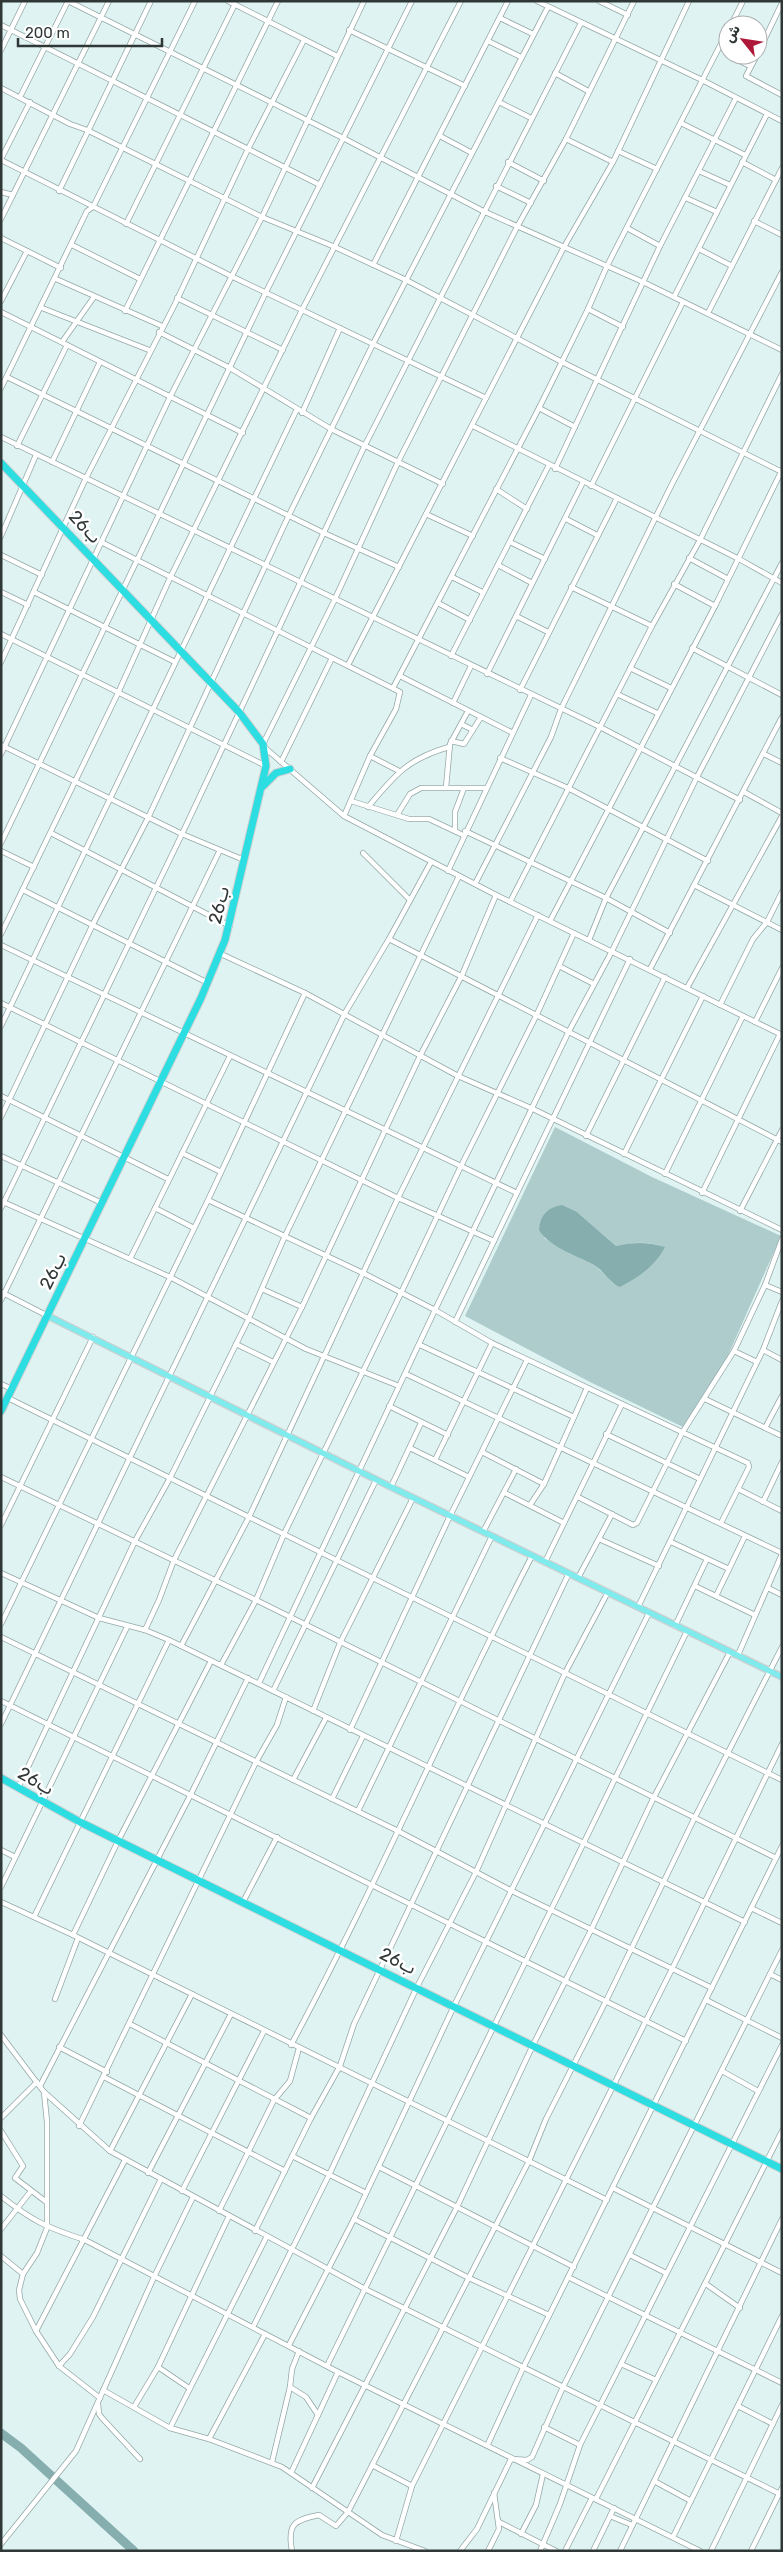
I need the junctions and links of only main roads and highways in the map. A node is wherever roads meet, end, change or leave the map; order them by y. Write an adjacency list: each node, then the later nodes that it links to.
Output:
1 (1, 463): 3 (highway, 26ب)
2 (290, 769): 3 (highway)
3 (262, 787): 4 (highway, 26ب)
4 (48, 1316): 5 (highway, 26ب); 6 (main road)
5 (1, 1411)
6 (782, 1677)
7 (1, 1778): 8 (highway, 26ب)
8 (782, 2169)

